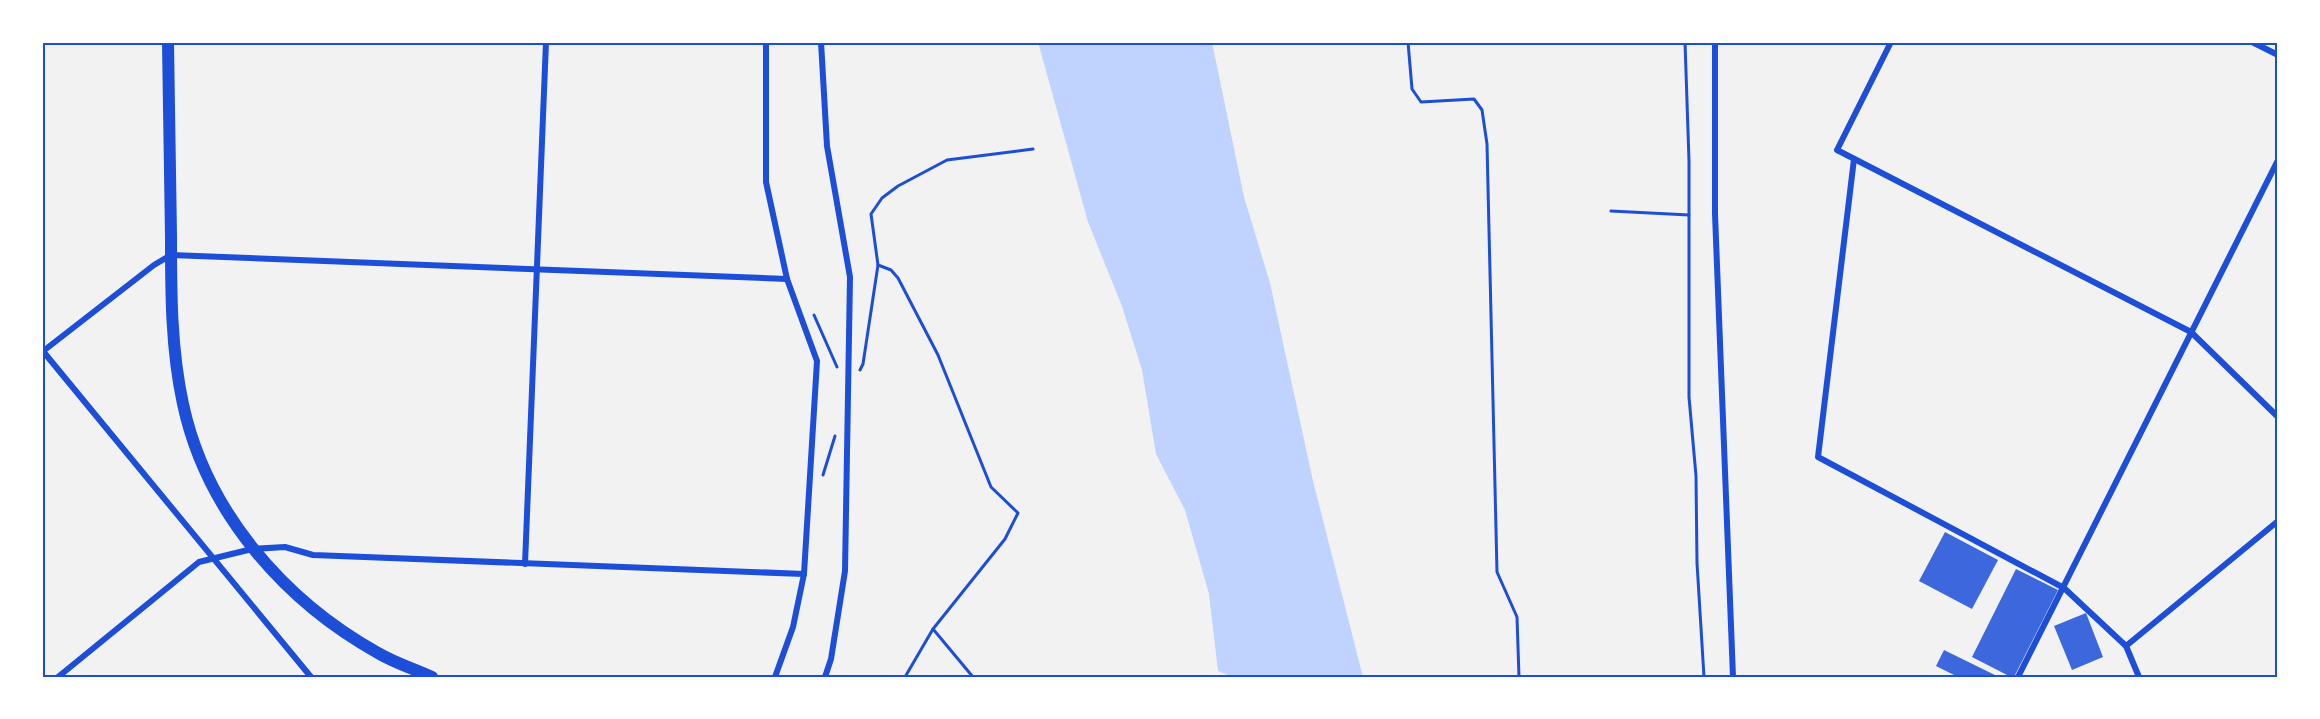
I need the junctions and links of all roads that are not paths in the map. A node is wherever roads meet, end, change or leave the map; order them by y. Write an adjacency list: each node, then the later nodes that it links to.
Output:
1 (168, 42): 11 (main road)
2 (546, 42): 12 (street)
3 (766, 42): 13 (street)
4 (821, 42): 28 (street)
5 (1715, 42): 29 (street)
6 (1891, 42): 9 (street)
7 (2252, 42): 8 (street)
8 (2278, 55)
9 (1854, 159): 14 (street); 22 (street)
10 (2278, 160): 14 (street)
11 (171, 255): 12 (street); 15 (street); 18 (main road)
12 (536, 270): 13 (street); 20 (street)
13 (787, 279): 21 (street)
14 (2191, 332): 16 (street); 22 (street)
15 (42, 351): 19 (street)
16 (2278, 417)
17 (2278, 521): 23 (street)
18 (252, 549): 19 (street); 20 (street); 26 (main road)
19 (213, 557): 24 (street); 25 (street)
20 (525, 564): 21 (street)
21 (804, 574): 27 (street)
22 (2064, 588): 23 (street); 30 (street)
23 (2126, 646): 31 (street)
24 (58, 677)
25 (311, 677)
26 (432, 677)
27 (776, 677)
28 (825, 677)
29 (1733, 677)
30 (2018, 677)
31 (2139, 677)

